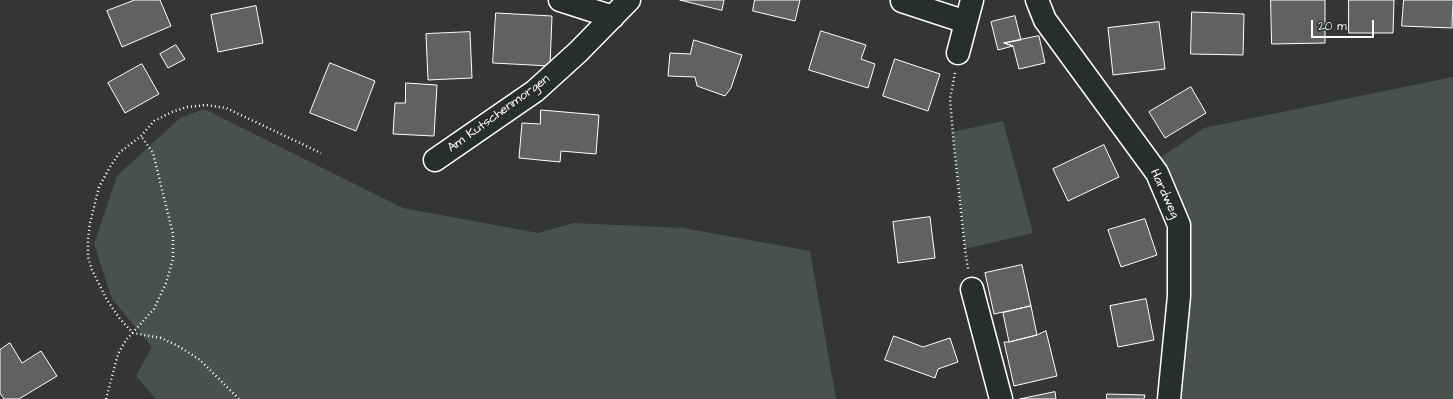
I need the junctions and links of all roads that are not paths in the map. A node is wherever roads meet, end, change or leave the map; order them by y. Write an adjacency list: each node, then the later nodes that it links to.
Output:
1 (560, 0): 6 (street)
2 (629, 0): 6 (street, Am Kutschenmorgen)
3 (972, 0): 7 (street)
4 (1037, 0): 12 (street, Hardweg)
5 (902, 1): 7 (street)
6 (612, 17): 9 (street, Am Kutschenmorgen)
7 (966, 22): 8 (street)
8 (958, 53)
9 (435, 160)
10 (972, 289): 11 (street)
11 (1001, 399)
12 (1169, 399)

